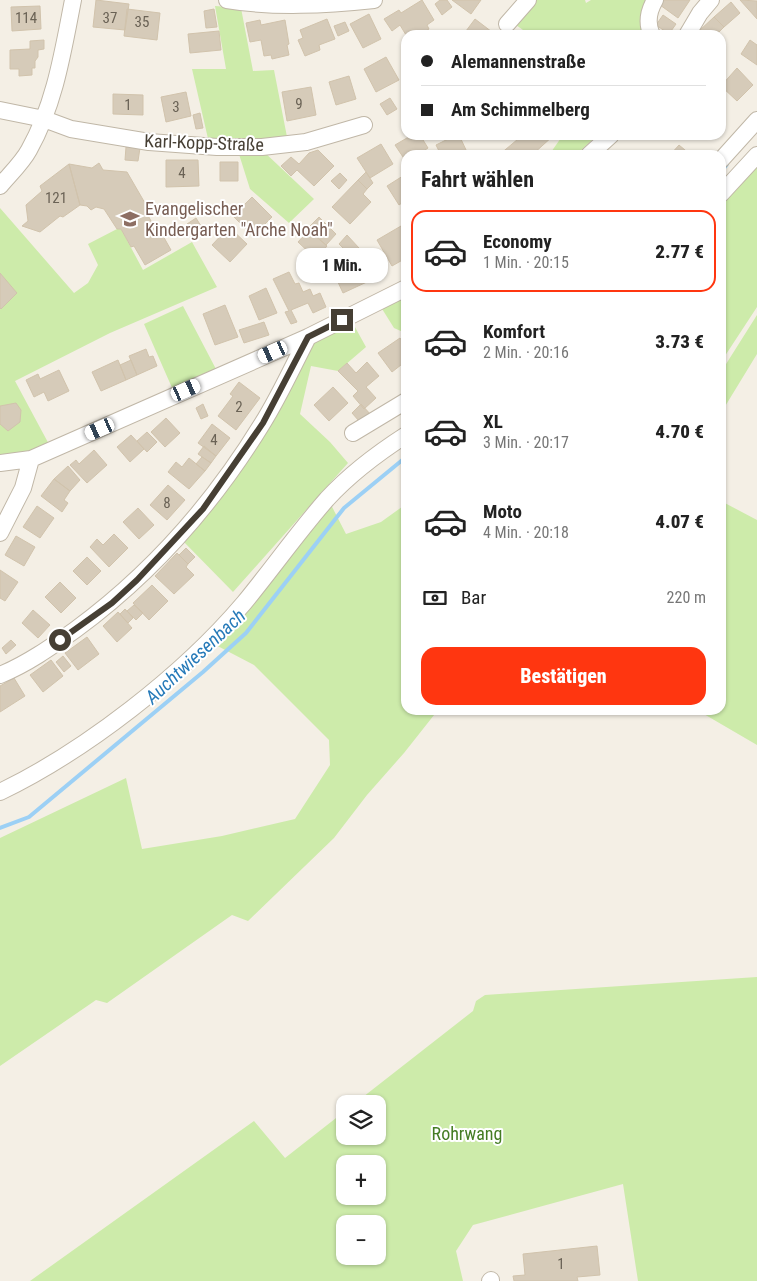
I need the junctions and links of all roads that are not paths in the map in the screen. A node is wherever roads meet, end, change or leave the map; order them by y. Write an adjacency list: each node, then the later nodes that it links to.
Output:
1 (73, 0): 11 (street)
2 (227, 0): 3 (street)
3 (374, 0)
4 (528, 0): 7 (street)
5 (655, 0): 8 (street)
6 (711, 0): 9 (street)
7 (507, 24)
8 (651, 30)
9 (690, 30)
10 (0, 110): 11 (street, Karl-Kopp-Straße)
11 (44, 119): 13 (street, Karl-Kopp-Straße); 18 (street)
12 (757, 120): 16 (street)
13 (364, 125)
14 (606, 140): 15 (street)
15 (594, 150)
16 (726, 154)
17 (757, 155): 19 (street)
18 (0, 186)
19 (726, 189)
20 (401, 290): 21 (street)
21 (308, 337): 25 (street); 28 (street)
22 (401, 404): 23 (street)
23 (352, 433)
24 (401, 438): 29 (street)
25 (31, 459): 26 (street); 27 (street)
26 (0, 463)
27 (0, 533)
28 (0, 675)
29 (0, 792)

